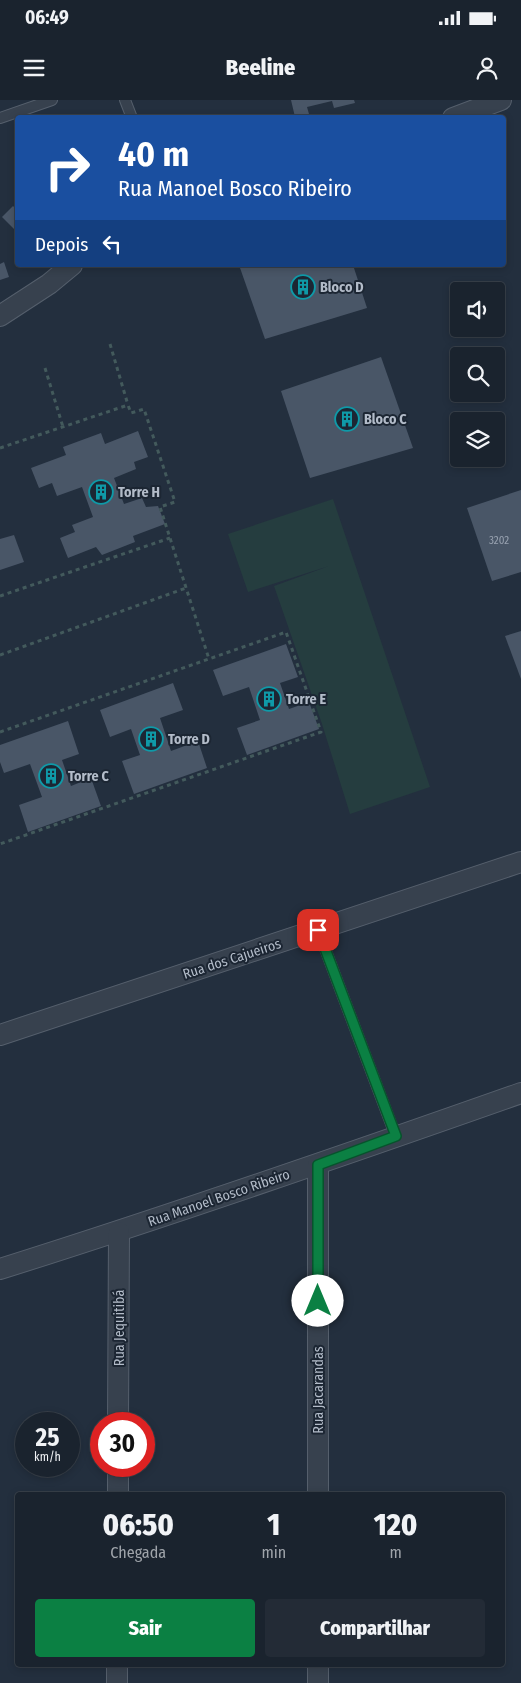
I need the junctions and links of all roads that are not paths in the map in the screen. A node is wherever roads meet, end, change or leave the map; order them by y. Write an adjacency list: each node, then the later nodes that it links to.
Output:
1 (52, 100): 6 (lane)
2 (125, 100): 4 (lane)
3 (501, 100): 5 (street)
4 (131, 115)
5 (461, 115)
6 (0, 118)
7 (70, 267): 8 (street)
8 (0, 316)
9 (521, 862): 10 (street, Rua dos Cajueiros)
10 (318, 930): 11 (street, Rua dos Cajueiros); 13 (lane)
11 (0, 1035)
12 (521, 1093): 13 (street, Rua Manoel Bosco Ribeiro)
13 (396, 1136): 14 (street, Rua Manoel Bosco Ribeiro)
14 (318, 1165): 15 (street, Rua Manoel Bosco Ribeiro); 20 (street, Rua Jacarandas)
15 (119, 1232): 16 (street, Rua Manoel Bosco Ribeiro); 17 (street, Rua Jequitibá)
16 (0, 1269)
17 (118, 1412)
18 (118, 1477): 19 (street)
19 (118, 1492)
20 (318, 1492)
21 (117, 1667): 23 (street)
22 (318, 1667): 24 (street)
23 (117, 1683)
24 (318, 1683)

